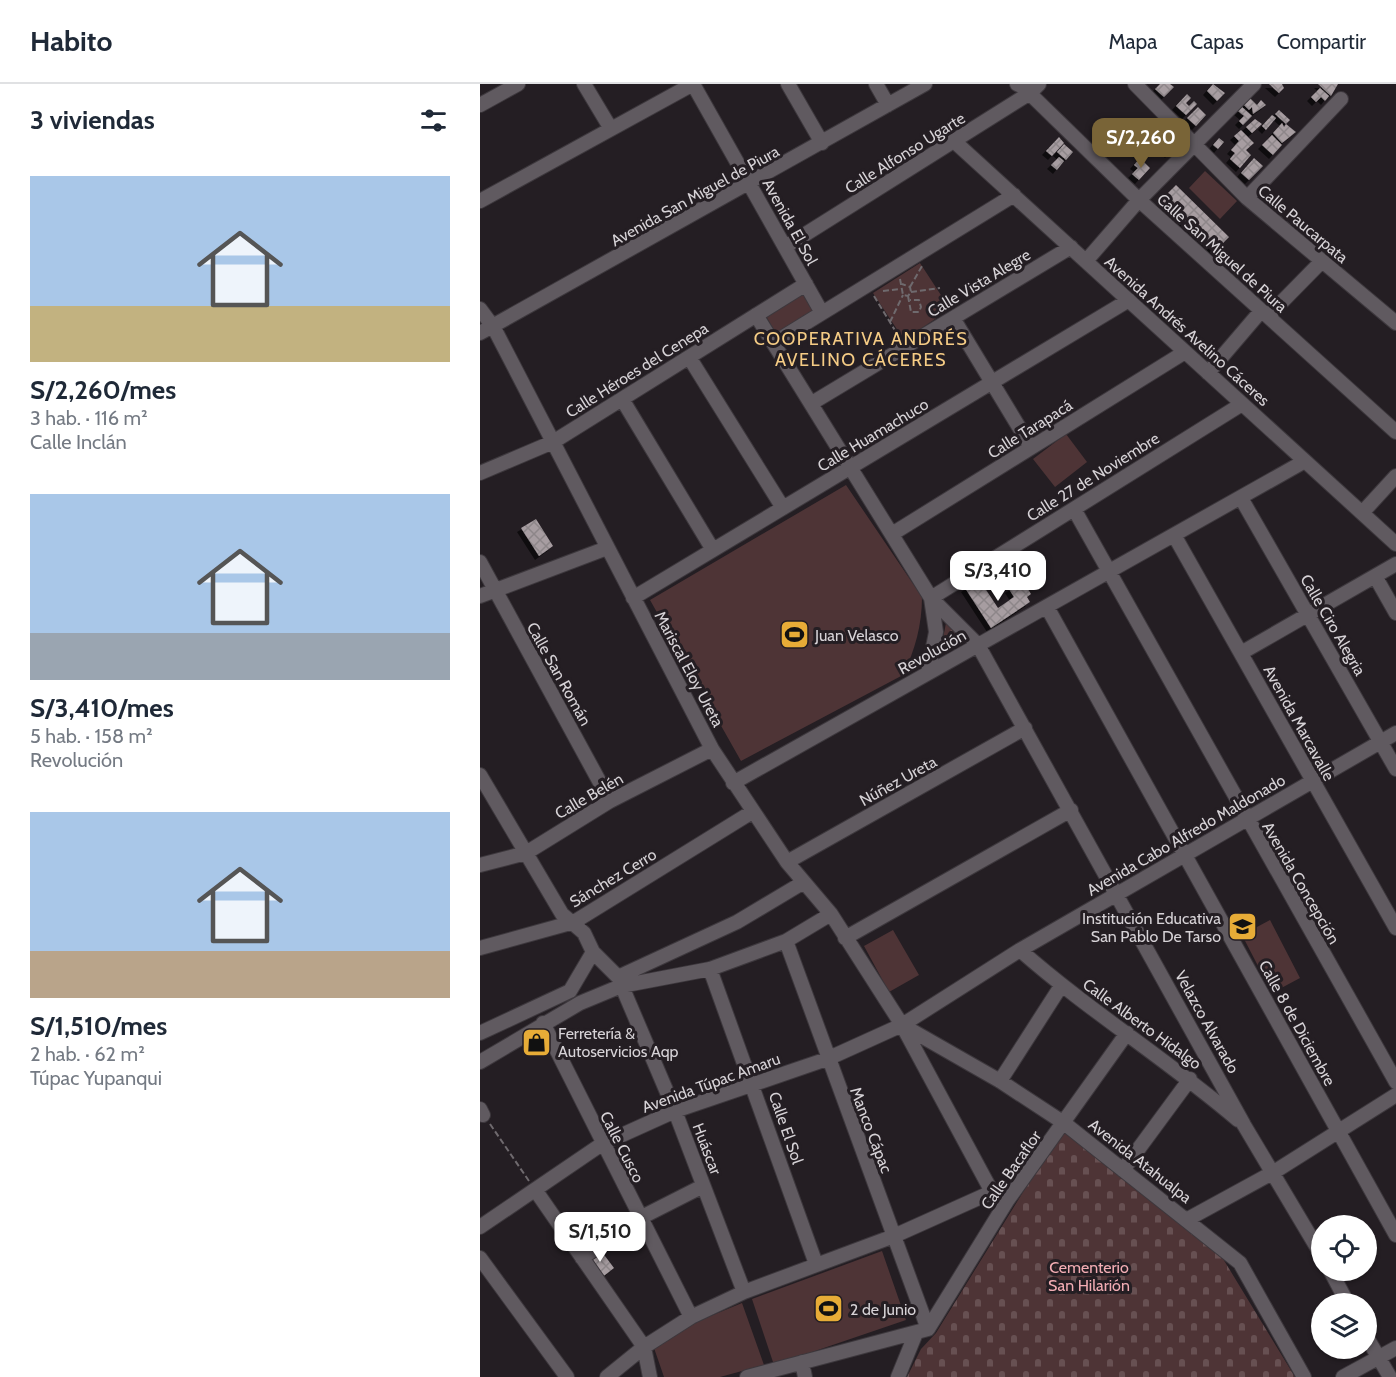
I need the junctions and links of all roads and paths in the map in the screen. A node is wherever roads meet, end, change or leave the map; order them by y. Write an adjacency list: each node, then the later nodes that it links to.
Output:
1 (518, 84): 12 (street)
2 (584, 84): 14 (street)
3 (693, 84): 14 (street); 18 (street, Avenida El Sol)
4 (788, 84): 15 (street)
5 (876, 84): 13 (street)
6 (925, 84): 13 (street, Avenida San Miguel de Piura)
7 (1017, 84): 10 (street)
8 (1254, 84): 17 (street)
9 (1141, 86): 17 (street, Calle Paucarpata)
10 (1034, 88): 16 (street, Calle Alfonso Ugarte); 21 (street, Calle San Miguel de Piura)
11 (1341, 99): 20 (street)
12 (480, 105)
13 (888, 105): 15 (street, Avenida San Miguel de Piura)
14 (611, 129): 22 (street)
15 (822, 142): 18 (street, Avenida San Miguel de Piura)
16 (956, 142): 19 (street, Avenida Andrés Avelino Cáceres); 23 (street, Calle Alfonso Ugarte)
17 (1194, 144): 20 (street, Calle Paucarpata); 21 (street)
18 (750, 184): 23 (street, Avenida El Sol); 43 (street, Avenida San Miguel de Piura)
19 (1014, 195): 24 (street, Avenida Andrés Avelino Cáceres); 28 (street)
20 (1247, 198): 26 (street, Calle Paucarpata)
21 (1139, 200): 25 (street); 41 (street, Calle San Miguel de Piura)
22 (480, 201)
23 (785, 247): 29 (street, Avenida El Sol)
24 (1071, 247): 25 (street, Avenida Andrés Avelino Cáceres); 44 (street, Calle Vista Alegre)
25 (1086, 261): 38 (street, Avenida Andrés Avelino Cáceres)
26 (1322, 261): 41 (street); 46 (street, Calle Paucarpata)
27 (925, 262): 31 (path)
28 (894, 269): 30 (path); 40 (street)
29 (806, 284): 40 (street, Avenida El Sol); 42 (street, Calle Héroes del Cenepa)
30 (902, 284): 31 (path); 33 (path)
31 (910, 286): 34 (path)
32 (940, 288): 34 (path)
33 (900, 289): 35 (path); 45 (path)
34 (911, 292): 36 (path)
35 (903, 295): 36 (path); 45 (path)
36 (908, 296): 37 (path)
37 (910, 300): 37 (path)
38 (1129, 300): 50 (street, Avenida Andrés Avelino Cáceres); 53 (street, Calle Huamachuco)
39 (480, 301): 43 (street, Mariscal Eloy Ureta)
40 (822, 313): 48 (street)
41 (1264, 313): 52 (street); 57 (street, Calle San Miguel de Piura)
42 (756, 315): 48 (street); 51 (street, Calle Héroes del Cenepa)
43 (487, 318): 47 (street, Avenida San Miguel de Piura); 58 (street, Mariscal Eloy Ureta)
44 (953, 318): 49 (street, Calle Vista Alegre); 53 (street)
45 (890, 322): 49 (path)
46 (1396, 323)
47 (480, 333)
48 (775, 342): 55 (street)
49 (905, 347): 55 (street, Calle Vista Alegre)
50 (1185, 352): 52 (street, Avenida Andrés Avelino Cáceres); 59 (street, Calle Tarapacá)
51 (689, 357): 54 (street, Calle Héroes del Cenepa); 65 (street)
52 (1208, 373): 56 (street, Avenida Andrés Avelino Cáceres)
53 (992, 383): 59 (street); 61 (street, Calle Huamachuco)
54 (622, 399): 58 (street, Calle Héroes del Cenepa); 72 (street)
55 (812, 403): 61 (street)
56 (1242, 404): 60 (street, Avenida Andrés Avelino Cáceres); 66 (street, Calle 27 de Noviembre)
57 (1396, 432)
58 (553, 442): 62 (street, Calle Héroes del Cenepa); 71 (street, Mariscal Eloy Ureta)
59 (1031, 447): 68 (street, Calle Tarapacá)
60 (1305, 461): 64 (street, Revolución); 67 (street, Avenida Andrés Avelino Cáceres)
61 (851, 467): 65 (street, Calle Huamachuco); 68 (street)
62 (480, 473)
63 (1396, 476): 67 (street)
64 (1241, 498): 69 (street, Revolución); 83 (street, Calle Ciro Alegria)
65 (783, 508): 72 (street, Calle Huamachuco)
66 (1074, 509): 75 (street, Avenida Concepción); 80 (street, Calle 27 de Noviembre)
67 (1362, 513): 70 (street, Avenida Andrés Avelino Cáceres)
68 (892, 534): 80 (street)
69 (1174, 535): 75 (street, Revolución); 85 (street, Avenida Marcavalle)
70 (1396, 544)
71 (607, 548): 77 (street); 79 (street, Mariscal Eloy Ureta)
72 (713, 550): 79 (street, Calle Huamachuco)
73 (480, 562): 77 (street, Calle San Román)
74 (1396, 564): 76 (street)
75 (1110, 572): 81 (street, Revolución); 98 (street, Avenida Concepción)
76 (1375, 576): 82 (street); 83 (street)
77 (495, 591): 78 (street); 95 (street, Calle San Román)
78 (480, 596)
79 (633, 598): 90 (street, Mariscal Eloy Ureta)
80 (931, 598): 84 (street, Velazco Alvarado); 86 (street)
81 (1047, 607): 84 (street, Revolución); 100 (street, Calle 8 de Diciembre)
82 (1396, 613)
83 (1308, 615): 85 (street); 89 (street, Calle Ciro Alegria)
84 (978, 645): 86 (street, Revolución); 87 (street, Velazco Alvarado)
85 (1241, 653): 93 (street, Avenida Marcavalle)
86 (928, 674): 94 (street, Revolución)
87 (1025, 728): 96 (street, Velazco Alvarado); 101 (street, Núñez Ureta)
88 (1396, 733): 89 (street, Avenida Cabo Alfredo Maldonado)
89 (1380, 742): 91 (street, Calle Ciro Alegria); 93 (street, Avenida Cabo Alfredo Maldonado)
90 (712, 749): 94 (street, Mariscal Eloy Ureta); 95 (street, Calle Belén)
91 (1396, 769)
92 (481, 778): 99 (street)
93 (1313, 781): 98 (street, Avenida Cabo Alfredo Maldonado); 107 (street, Avenida Marcavalle)
94 (733, 783): 97 (street, Mariscal Eloy Ureta)
95 (610, 801): 99 (street, Calle Belén)
96 (1071, 810): 104 (street, Velazco Alvarado); 108 (street)
97 (752, 812): 101 (street, Mariscal Eloy Ureta); 106 (street, Sánchez Cerro)
98 (1246, 819): 100 (street, Avenida Cabo Alfredo Maldonado); 126 (street, Avenida Concepción)
99 (526, 853): 102 (street, Calle Belén); 106 (street)
100 (1184, 855): 104 (street, Avenida Cabo Alfredo Maldonado); 133 (street, Calle 8 de Diciembre)
101 (787, 862): 103 (street, Mariscal Eloy Ureta)
102 (480, 865)
103 (804, 882): 105 (street, Mariscal Eloy Ureta); 114 (street)
104 (1118, 894): 111 (street, Avenida Cabo Alfredo Maldonado); 132 (street, Velazco Alvarado)
105 (831, 914): 108 (street, Mariscal Eloy Ureta); 109 (street)
106 (573, 922): 110 (street, Sánchez Cerro); 112 (street)
107 (1395, 922)
108 (845, 938): 119 (street, Mariscal Eloy Ureta)
109 (786, 941): 113 (street); 122 (street, Manco Cápac)
110 (480, 948)
111 (1020, 950): 115 (street, Calle Alberto Hidalgo); 119 (street, Avenida Cabo Alfredo Maldonado)
112 (593, 952): 114 (street); 116 (street)
113 (710, 969): 114 (street); 127 (street, Calle El Sol)
114 (620, 981): 117 (street); 129 (street, Huáscar)
115 (1060, 986): 120 (street, Calle Alberto Hidalgo); 125 (street)
116 (570, 991): 117 (street); 121 (street)
117 (580, 1003): 118 (street)
118 (543, 1023): 123 (street); 134 (street, Calle Cusco)
119 (902, 1025): 122 (street, Avenida Túpac Amaru); 125 (street, Avenida Atahualpa); 139 (street, Mariscal Eloy Ureta)
120 (1127, 1033): 124 (street, Calle Alberto Hidalgo); 131 (street, Calle Bacaflor)
121 (480, 1034)
122 (827, 1059): 127 (street, Avenida Túpac Amaru); 145 (street, Manco Cápac)
123 (480, 1062)
124 (1190, 1079): 132 (street, Calle Alberto Hidalgo); 135 (street)
125 (1000, 1081): 131 (street, Avenida Atahualpa)
126 (1396, 1082)
127 (753, 1085): 129 (street, Avenida Túpac Amaru); 149 (street, Calle El Sol)
128 (1396, 1095): 133 (street)
129 (675, 1111): 134 (street, Avenida Túpac Amaru); 137 (street, Huáscar)
130 (482, 1112): 138 (path)
131 (1064, 1123): 135 (street, Avenida Atahualpa); 140 (street, Calle Bacaflor)
132 (1244, 1125): 136 (street, Velazco Alvarado)
133 (1340, 1132): 136 (street); 144 (street, Calle 8 de Diciembre)
134 (602, 1144): 138 (street, Avenida Túpac Amaru); 141 (street, Calle Cusco)
135 (1123, 1170): 142 (street, Avenida Atahualpa)
136 (1274, 1172): 142 (street); 146 (street, Velazco Alvarado)
137 (704, 1186): 141 (street); 150 (street, Huáscar)
138 (536, 1191): 143 (street, Avenida Túpac Amaru); 148 (street)
139 (992, 1192): 140 (street); 145 (street)
140 (1007, 1201): 152 (street, Calle Bacaflor)
141 (640, 1218): 148 (street); 151 (street, Calle Cusco)
142 (1188, 1219): 164 (street, Avenida Atahualpa)
143 (480, 1227)
144 (1396, 1235)
145 (894, 1236): 149 (street); 152 (street, Manco Cápac)
146 (1311, 1237)
147 (480, 1258): 158 (street)
148 (582, 1258): 153 (street)
149 (816, 1264): 150 (street)
150 (744, 1292): 151 (street)
151 (691, 1317): 153 (street)
152 (922, 1331): 157 (street); 163 (street, Calle Bacaflor)
153 (644, 1347): 159 (street); 160 (street)
154 (1396, 1348): 156 (street)
155 (1377, 1355): 156 (street)
156 (1379, 1358): 165 (street); 166 (street)
157 (802, 1362): 161 (street); 162 (street)
158 (567, 1377)
159 (607, 1377)
160 (650, 1377)
161 (747, 1377)
162 (805, 1377)
163 (898, 1377)
164 (1304, 1377)
165 (1343, 1377)
166 (1390, 1377)

